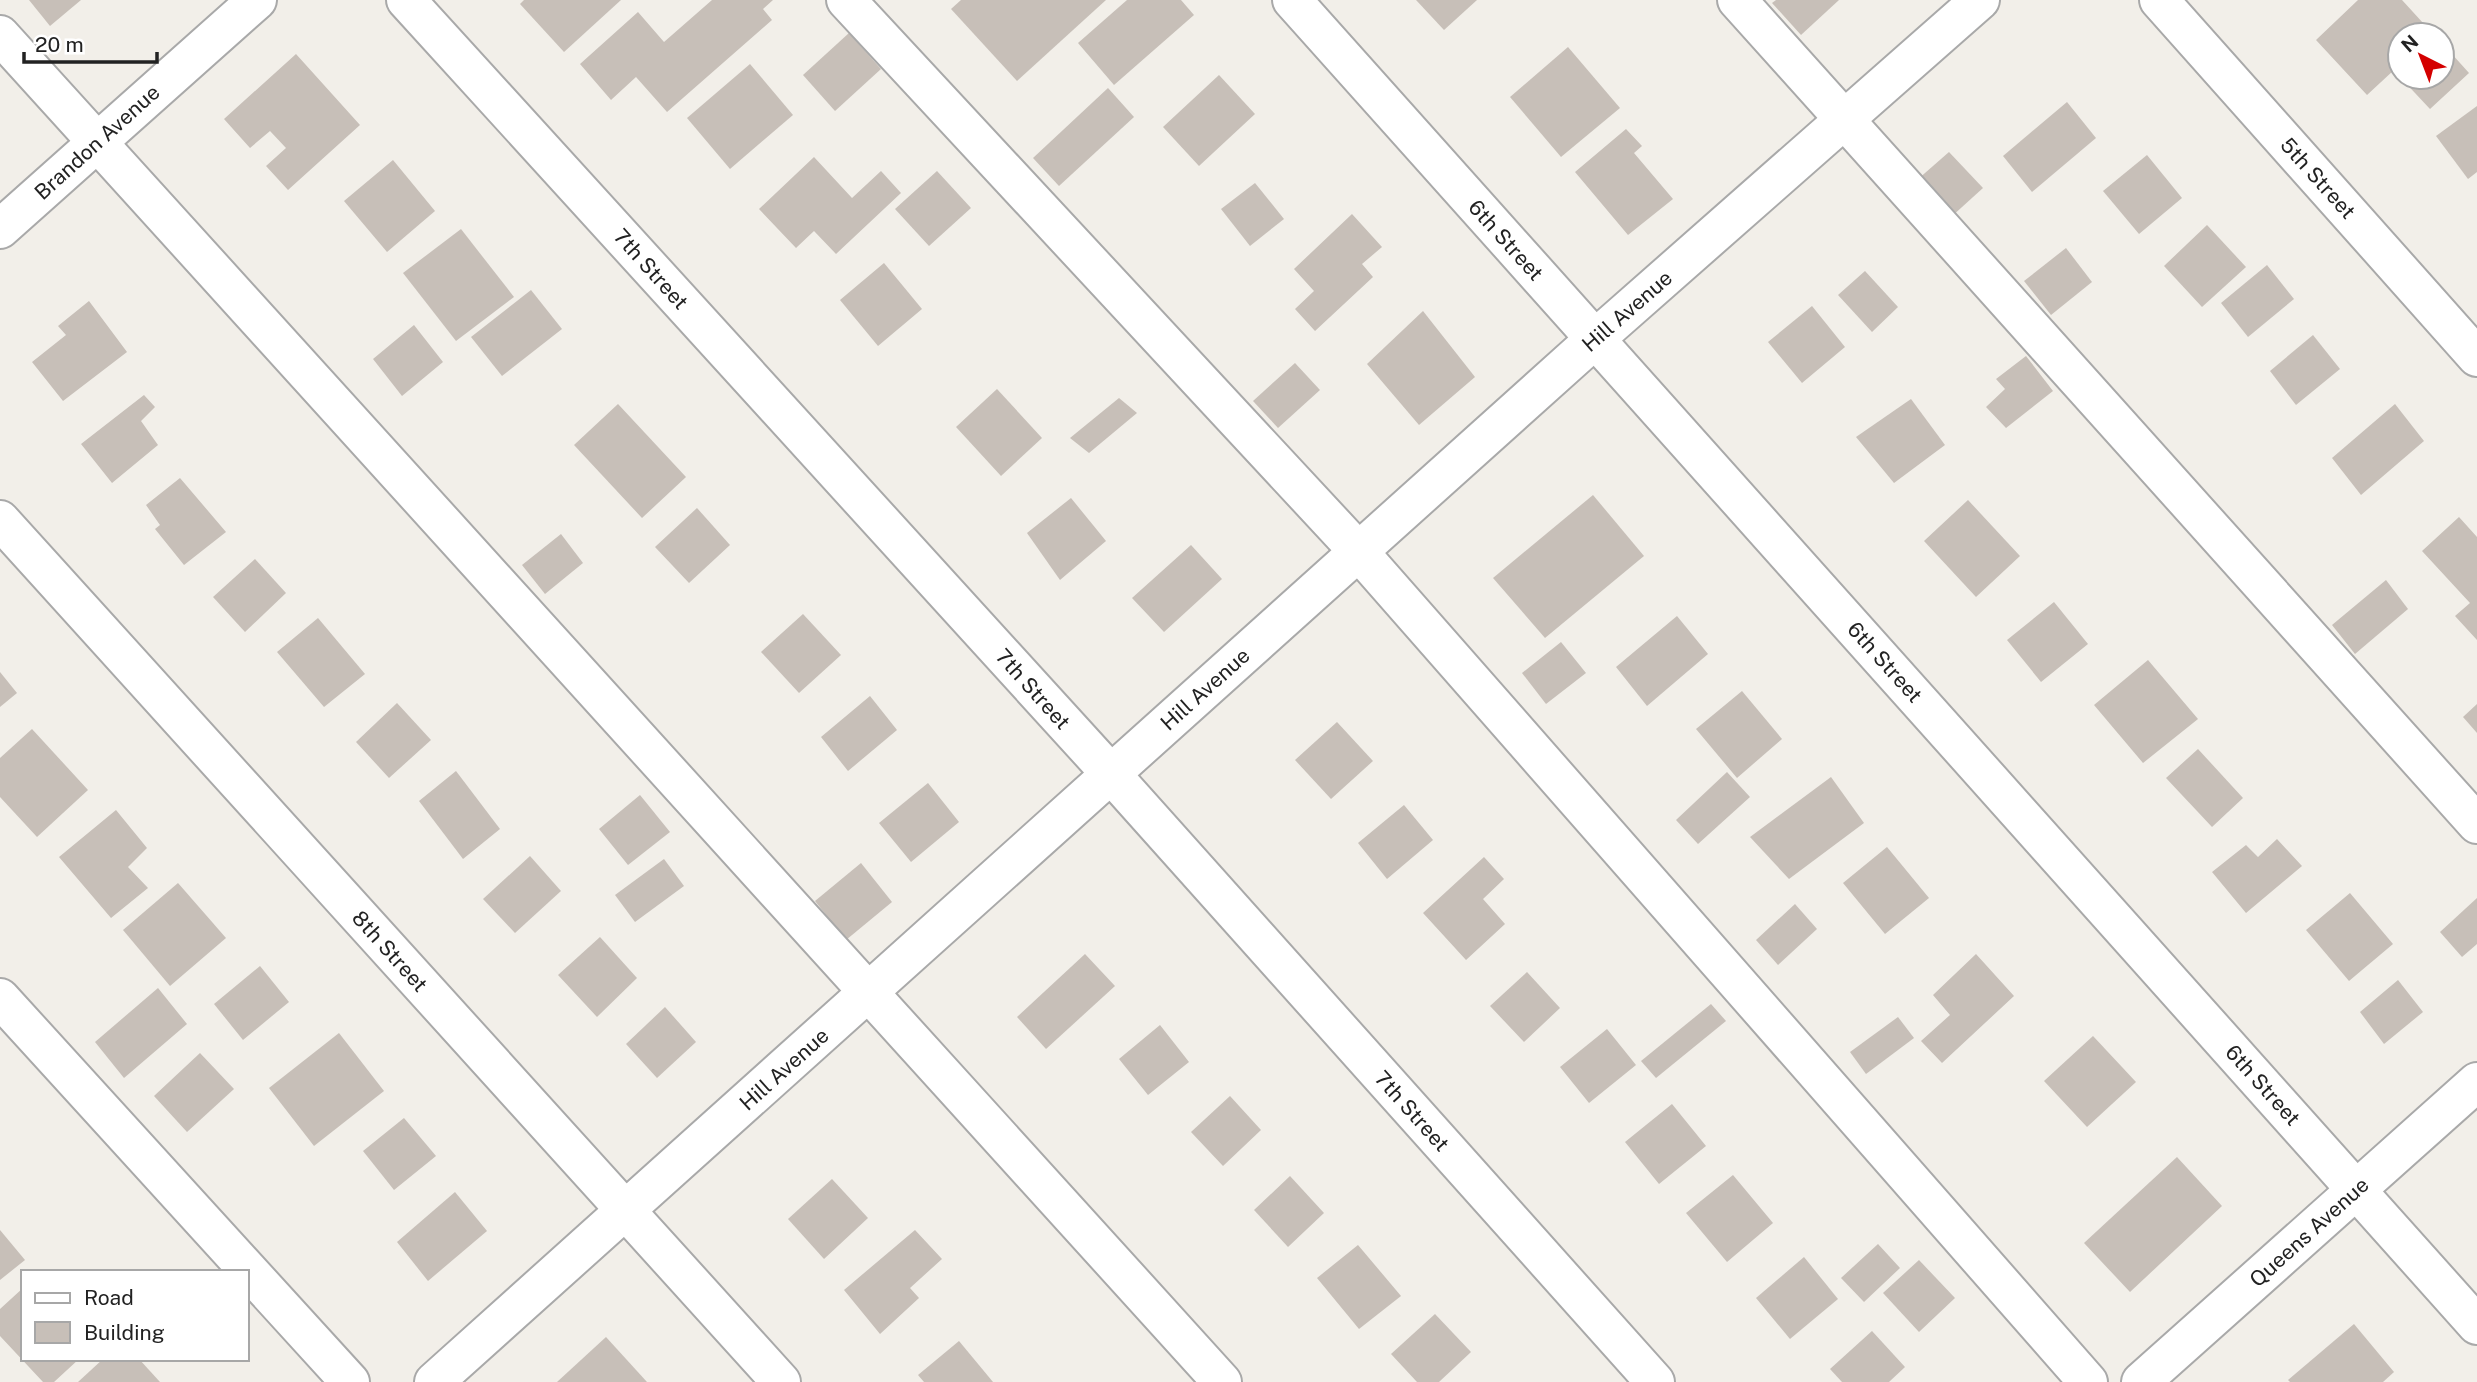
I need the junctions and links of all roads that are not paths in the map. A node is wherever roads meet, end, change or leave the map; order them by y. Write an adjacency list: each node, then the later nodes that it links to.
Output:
1 (257, 0): 10 (street, Brandon Avenue)
2 (406, 0): 16 (street, 7th Street)
3 (846, 0): 15 (street)
4 (1292, 0): 12 (street, 6th Street)
5 (1737, 0): 9 (street)
6 (1980, 0): 9 (street, Hill Avenue)
7 (2159, 0): 13 (street, 5th Street)
8 (0, 35): 10 (street)
9 (1844, 119): 12 (street, Hill Avenue); 17 (street)
10 (96, 142): 11 (street, Brandon Avenue); 18 (street)
11 (0, 229)
12 (1595, 339): 15 (street, Hill Avenue); 21 (street, 6th Street)
13 (2477, 357)
14 (0, 520): 22 (street, 8th Street)
15 (1359, 552): 16 (street, Hill Avenue); 31 (street)
16 (1111, 774): 18 (street, Hill Avenue); 30 (street, 7th Street)
17 (2477, 824)
18 (869, 992): 22 (street, Hill Avenue); 29 (street)
19 (0, 999): 23 (street)
20 (2477, 1082): 21 (street, Queens Avenue)
21 (2357, 1190): 25 (street, 6th Street); 32 (street, Queens Avenue)
22 (626, 1211): 27 (street, Hill Avenue); 28 (street, 8th Street)
23 (248, 1270)
24 (248, 1270): 26 (street)
25 (2477, 1325)
26 (350, 1382)
27 (434, 1382)
28 (781, 1382)
29 (1222, 1382)
30 (1655, 1382)
31 (2088, 1382)
32 (2141, 1382)

